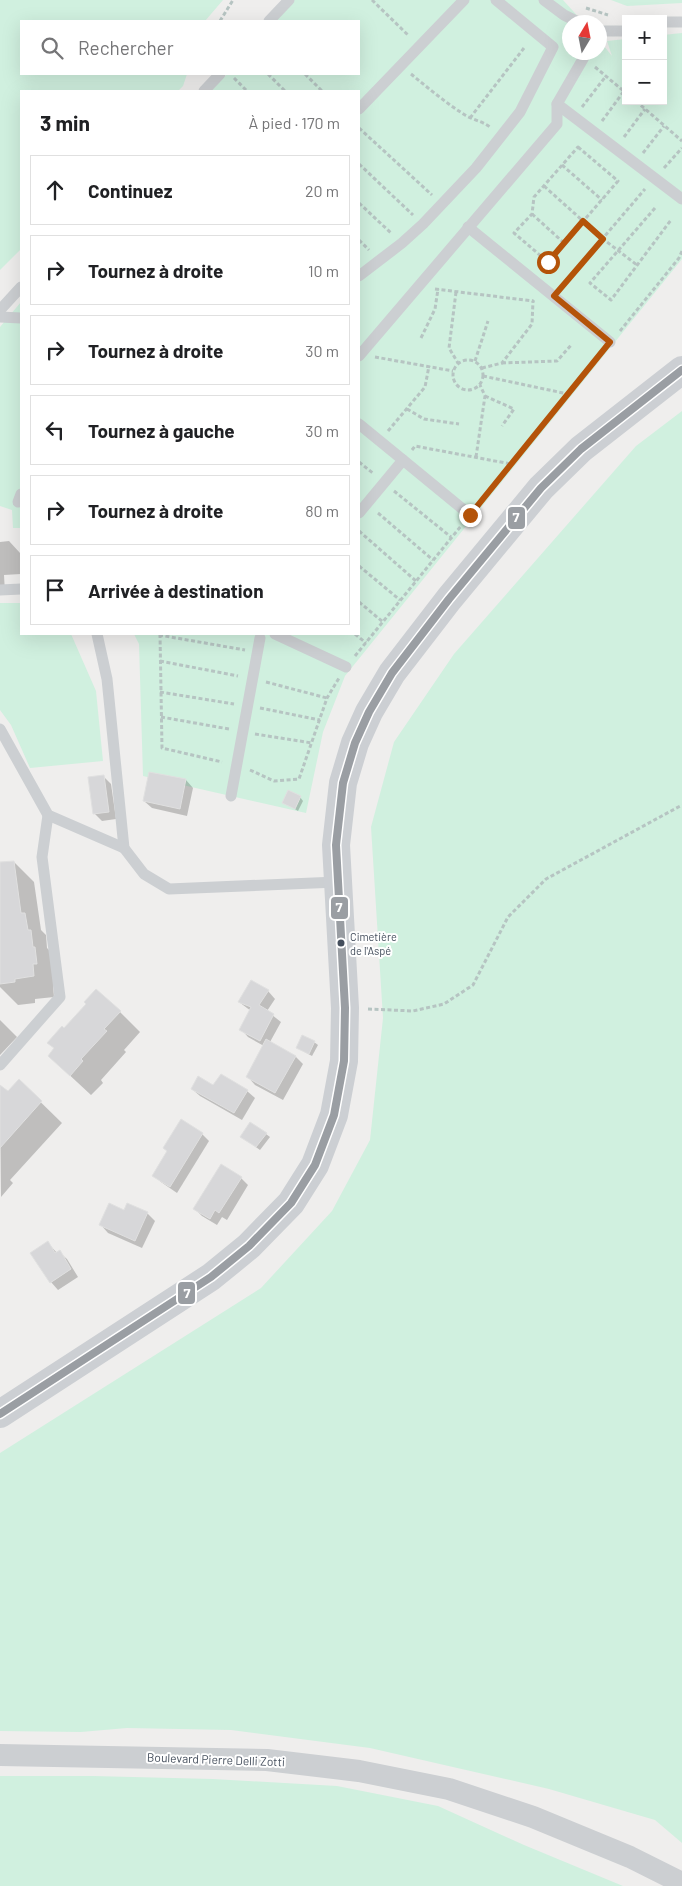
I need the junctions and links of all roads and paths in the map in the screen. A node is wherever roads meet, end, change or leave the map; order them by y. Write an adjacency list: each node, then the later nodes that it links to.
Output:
1 (233, 0): 10 (path)
2 (289, 0): 11 (lane)
3 (372, 0): 16 (path)
4 (464, 0): 16 (lane)
5 (496, 0): 41 (lane)
6 (544, 0): 8 (lane)
7 (583, 7): 9 (path)
8 (563, 15)
9 (617, 18)
10 (221, 20)
11 (270, 20)
12 (667, 22): 13 (lane)
13 (682, 22)
14 (607, 31): 15 (lane)
15 (622, 32)
16 (420, 46): 20 (lane)
17 (524, 48): 37 (path)
18 (583, 60): 32 (lane)
19 (591, 60): 25 (path)
20 (400, 66): 34 (lane); 37 (path)
21 (219, 75): 27 (lane)
22 (231, 75): 28 (path)
23 (269, 75): 29 (path)
24 (306, 75): 30 (path)
25 (606, 76): 26 (path); 36 (path)
26 (622, 89)
27 (205, 90)
28 (246, 90)
29 (284, 90)
30 (321, 90)
31 (622, 96): 40 (path)
32 (557, 104): 36 (lane); 59 (lane)
33 (640, 105): 35 (path)
34 (360, 108)
35 (645, 109): 38 (path); 43 (path)
36 (574, 117): 40 (lane)
37 (470, 118): 41 (path)
38 (664, 126): 42 (path); 45 (path)
39 (360, 129): 53 (path)
40 (594, 132): 43 (lane)
41 (502, 135): 53 (lane)
42 (682, 141)
43 (615, 148): 45 (lane)
44 (682, 148): 48 (path)
45 (636, 164): 48 (lane)
46 (360, 165): 58 (path)
47 (562, 165): 49 (path); 51 (path); 51 (path)
48 (655, 178): 50 (lane); 60 (path)
49 (544, 186): 55 (path); 57 (path)
50 (682, 199)
51 (602, 200): 57 (path)
52 (360, 204): 61 (path)
53 (442, 204): 58 (lane)
54 (655, 208): 63 (path)
55 (532, 214): 62 (path); 62 (path)
56 (671, 220): 65 (path)
57 (583, 221): 60 (path); 62 (path)
58 (423, 224): 61 (lane)
59 (468, 227): 67 (lane); 69 (lane)
60 (603, 239): 63 (path); 72 (path)
61 (402, 243): 66 (lane)
62 (564, 243)
63 (618, 250): 65 (path); 65 (path)
64 (682, 251): 79 (path)
65 (637, 265)
66 (360, 275)
67 (420, 284): 70 (path); 81 (lane)
68 (20, 288): 74 (lane)
69 (544, 288): 72 (lane); 73 (path)
70 (438, 290): 71 (path); 78 (path)
71 (456, 292): 73 (path); 84 (path)
72 (554, 296): 79 (lane)
73 (533, 301): 85 (path)
74 (0, 310)
75 (0, 317): 76 (lane)
76 (20, 318)
77 (488, 321): 83 (path)
78 (421, 338)
79 (610, 342): 92 (path)
80 (572, 344): 85 (path)
81 (360, 354)
82 (360, 355): 86 (path)
83 (475, 361): 84 (path); 87 (path)
84 (458, 363): 89 (path)
85 (502, 363): 87 (path)
86 (430, 366): 89 (path); 94 (path)
87 (482, 368): 90 (path)
88 (682, 370): 131 (main road)
89 (454, 371): 91 (path)
90 (483, 376): 91 (path); 92 (path)
91 (480, 385): 93 (path)
92 (568, 394): 102 (path)
93 (485, 396): 97 (path); 99 (path)
94 (406, 409): 95 (path); 98 (path)
95 (459, 424)
96 (360, 425): 98 (lane)
97 (502, 426)
98 (379, 441): 100 (lane)
99 (476, 458): 100 (path); 102 (path)
100 (403, 460): 103 (lane); 106 (lane)
101 (360, 463): 103 (path)
102 (511, 464): 106 (path)
103 (384, 483): 104 (lane); 108 (path)
104 (367, 503): 105 (lane); 109 (path)
105 (360, 512)
106 (470, 515): 108 (path)
107 (360, 532): 111 (path)
108 (452, 538): 109 (path)
109 (433, 560): 111 (path)
110 (360, 567): 114 (path)
111 (416, 580): 114 (path)
112 (20, 588): 113 (lane)
113 (0, 590)
114 (400, 600): 116 (path)
115 (360, 603): 116 (path)
116 (383, 622): 122 (path)
117 (97, 635): 130 (lane)
118 (160, 635): 123 (path); 126 (path)
119 (262, 635): 123 (lane)
120 (277, 635): 124 (lane)
121 (356, 635): 122 (path)
122 (366, 643): 124 (path)
123 (257, 652): 126 (lane)
124 (346, 667): 126 (path)
125 (0, 729): 129 (lane)
126 (237, 765): 127 (lane)
127 (231, 796)
128 (682, 805): 132 (path)
129 (48, 815): 130 (lane); 133 (lane)
130 (124, 848): 131 (lane)
131 (337, 882): 134 (main road)
132 (360, 1008)
133 (0, 1064)
134 (0, 1414)
135 (0, 1755): 136 (street, Boulevard Pierre Delli Zotti)
136 (682, 1883)

